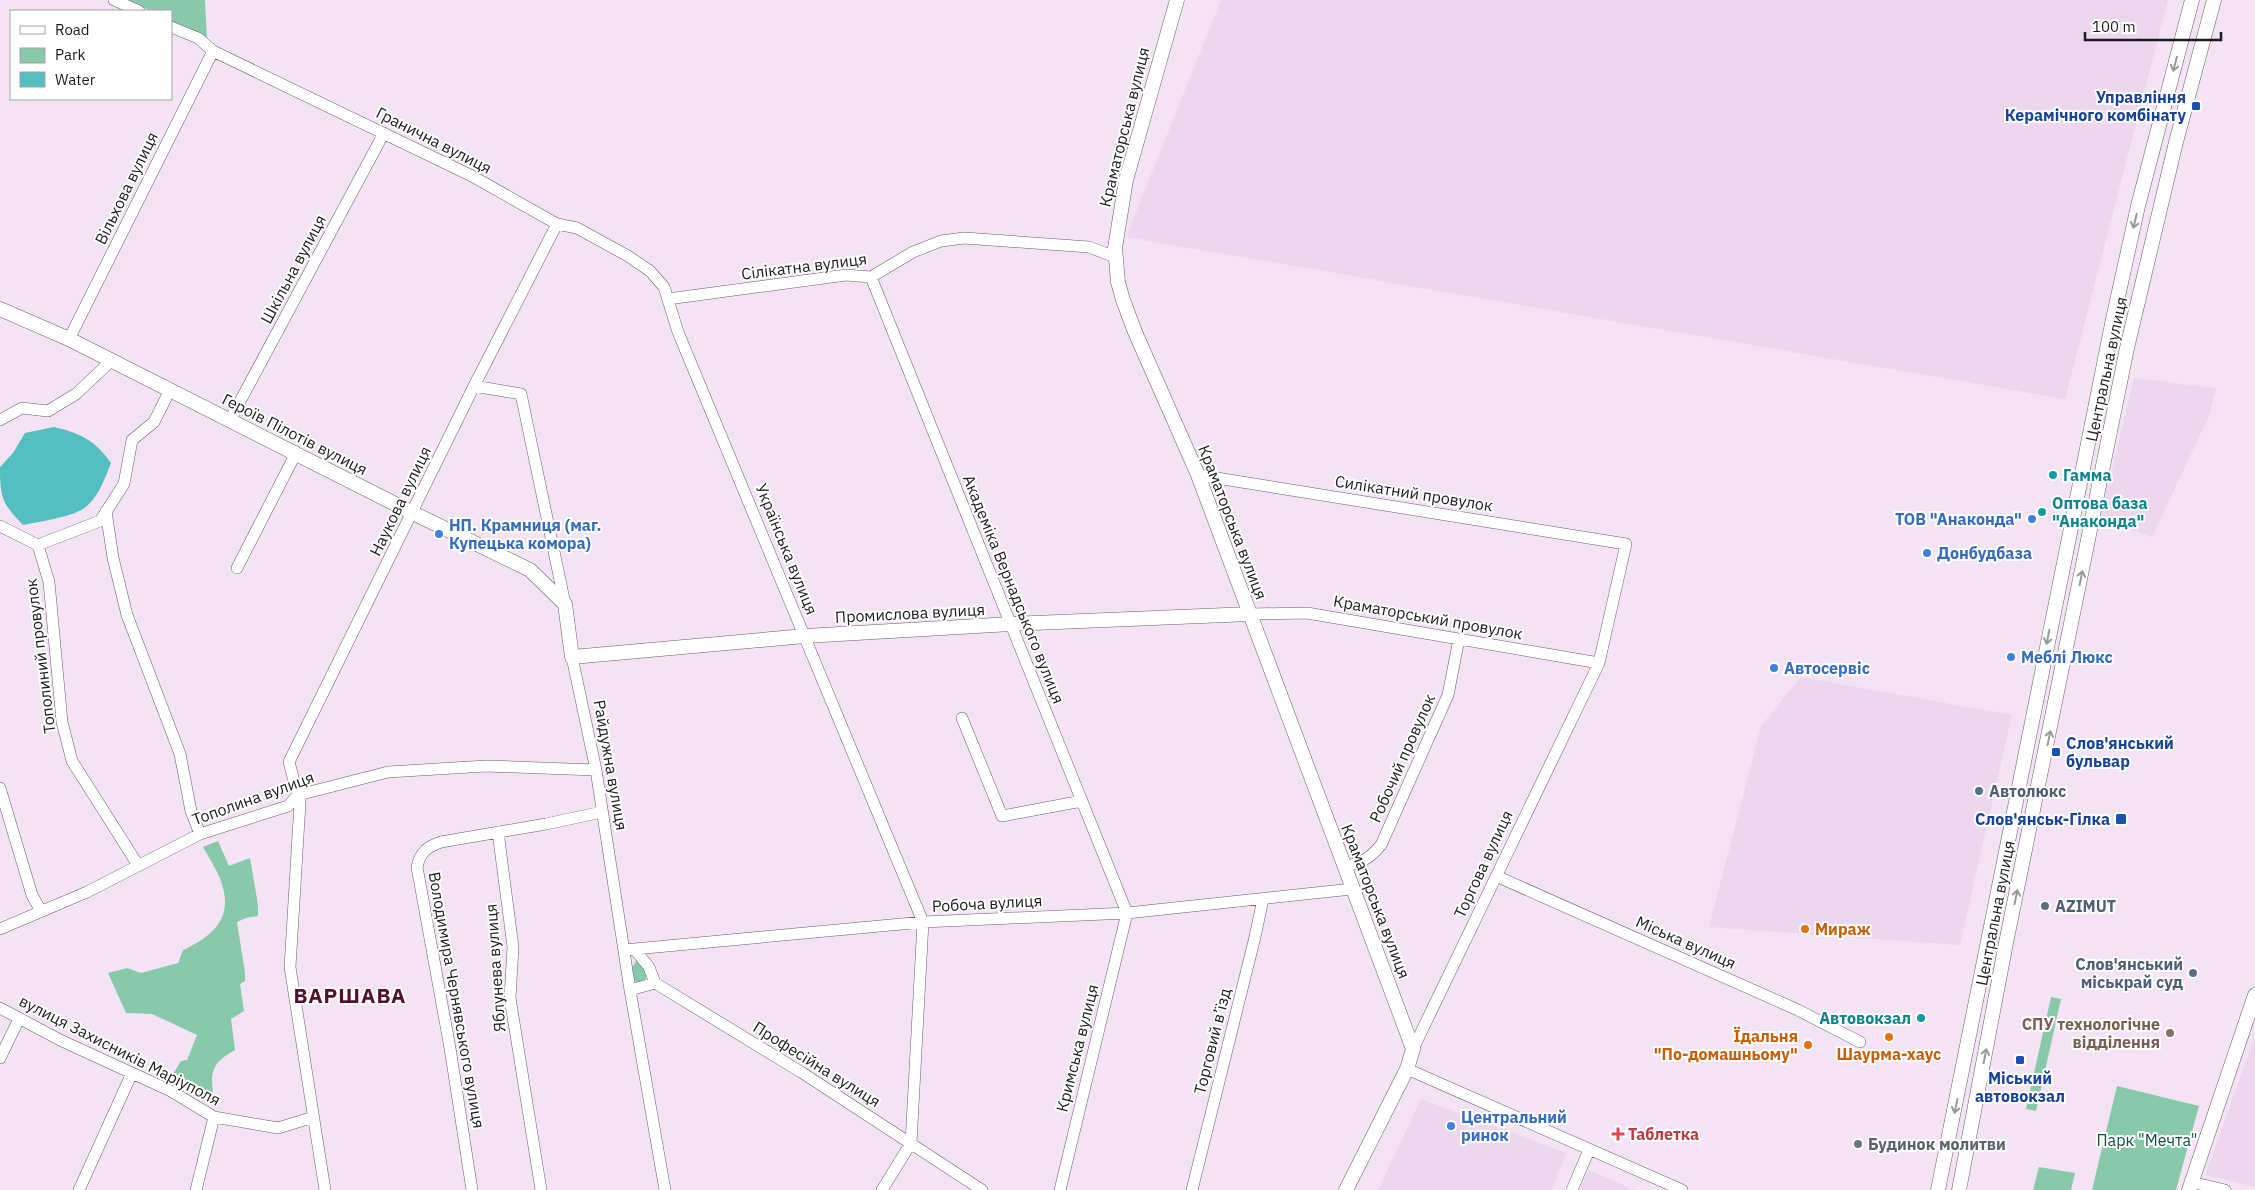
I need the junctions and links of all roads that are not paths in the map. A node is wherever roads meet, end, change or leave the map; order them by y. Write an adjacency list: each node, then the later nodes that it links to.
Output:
1 (114, 0): 5 (street)
2 (1177, 0): 10 (street, Краматорська вулиця)
3 (2192, 0): 81 (street, Центральна вулиця, one-way to 81)
4 (2214, 0): 82 (street, Центральна вулиця, one-way to 4)
5 (137, 10)
6 (172, 27): 7 (street, Гранична вулиця)
7 (213, 51): 8 (street, Гранична вулиця); 14 (street, Вільхова вулиця)
8 (384, 133): 9 (street, Гранична вулиця); 19 (street, Шкільна вулиця)
9 (557, 224): 12 (street, Гранична вулиця); 16 (street, Наукова вулиця)
10 (1115, 256): 11 (street, Сілікатна вулиця); 21 (street, Краматорська вулиця)
11 (870, 277): 12 (street, Сілікатна вулиця); 30 (street, Академіка Вернадського вулиця)
12 (668, 299): 31 (street, Українська вулиця)
13 (0, 309): 14 (street, Героїв Пілотів вулиця)
14 (69, 339): 15 (street, Героїв Пілотів вулиця)
15 (111, 361): 17 (street, Героїв Пілотів вулиця); 18 (street)
16 (474, 386): 23 (street, Наукова вулиця); 28 (street, Райдужна вулиця)
17 (170, 390): 19 (street, Героїв Пілотів вулиця); 22 (street)
18 (0, 420)
19 (230, 420): 20 (street, Героїв Пілотів вулиця)
20 (296, 453): 23 (street, Героїв Пілотів вулиця); 27 (street)
21 (1198, 475): 25 (street, Силікатний провулок); 29 (street, Краматорська вулиця)
22 (106, 511): 26 (street); 42 (street)
23 (412, 513): 28 (street, Героїв Пілотів вулиця); 38 (street, Наукова вулиця)
24 (0, 526): 26 (street)
25 (1626, 544): 34 (street, Торгова вулиця)
26 (38, 545): 43 (street, Тополиний провулок)
27 (237, 568)
28 (565, 604): 33 (street, Райдужна вулиця)
29 (1250, 614): 30 (street, Промислова вулиця); 32 (street, Краматорський провулок); 44 (street, Краматорська вулиця)
30 (1011, 624): 31 (street, Промислова вулиця); 39 (street, Академіка Вернадського вулиця)
31 (805, 636): 33 (street, Промислова вулиця); 50 (street, Українська вулиця)
32 (1459, 639): 34 (street, Краматорський провулок); 44 (street, Робочий провулок)
33 (572, 657): 36 (street, Райдужна вулиця)
34 (1599, 663): 45 (street, Торгова вулиця)
35 (962, 718): 39 (street)
36 (596, 770): 38 (street, Тополина вулиця); 40 (street, Райдужна вулиця)
37 (0, 788): 48 (street)
38 (298, 795): 42 (street, Тополина вулиця); 64 (street, Наукова вулиця)
39 (1082, 802): 49 (street, Академіка Вернадського вулиця)
40 (602, 812): 41 (street, Володимира Чернявського вулиця); 52 (street, Райдужна вулиця)
41 (498, 832): 71 (street, Володимира Чернявського вулиця); 72 (street, Яблунева вулиця)
42 (200, 834): 43 (street, Тополина вулиця)
43 (138, 865): 48 (street, Тополина вулиця)
44 (1344, 866): 46 (street, Краматорська вулиця)
45 (1496, 876): 58 (street, Міська вулиця); 59 (street, Торгова вулиця)
46 (1352, 889): 47 (street, Робоча вулиця); 59 (street, Краматорська вулиця)
47 (1263, 899): 49 (street, Робоча вулиця); 77 (street, Торговий в’їзд)
48 (41, 910): 51 (street, Тополина вулиця)
49 (1127, 914): 50 (street, Робоча вулиця); 76 (street, Кримська вулиця)
50 (924, 922): 52 (street, Робоча вулиця); 65 (street)
51 (0, 929)
52 (630, 950): 53 (street); 54 (street, Райдужна вулиця)
53 (656, 983): 54 (street); 65 (street, Професійна вулиця)
54 (630, 990): 73 (street, Райдужна вулиця)
55 (2255, 995): 67 (street)
56 (0, 1008): 57 (street, вулиця Захисників Маріуполя)
57 (19, 1019): 60 (street); 62 (street, вулиця Захисників Маріуполя)
58 (1860, 1042)
59 (1413, 1049): 61 (street, Торгова вулиця)
60 (0, 1058)
61 (1407, 1068): 66 (street); 78 (street, Торгова вулиця)
62 (132, 1073): 63 (street, вулиця Захисників Маріуполя); 68 (street)
63 (214, 1117): 64 (street, вулиця Захисників Маріуполя); 69 (street)
64 (314, 1117): 70 (street, Наукова вулиця)
65 (911, 1143): 74 (street); 75 (street, Професійна вулиця)
66 (1589, 1150): 79 (street); 80 (street)
67 (2190, 1186): 83 (street)
68 (79, 1190)
69 (196, 1190)
70 (325, 1190)
71 (472, 1190)
72 (541, 1190)
73 (665, 1190)
74 (882, 1190)
75 (982, 1190)
76 (1060, 1190)
77 (1192, 1190)
78 (1346, 1190)
79 (1572, 1190)
80 (1682, 1190)
81 (1938, 1190)
82 (1959, 1190)
83 (2225, 1190)

